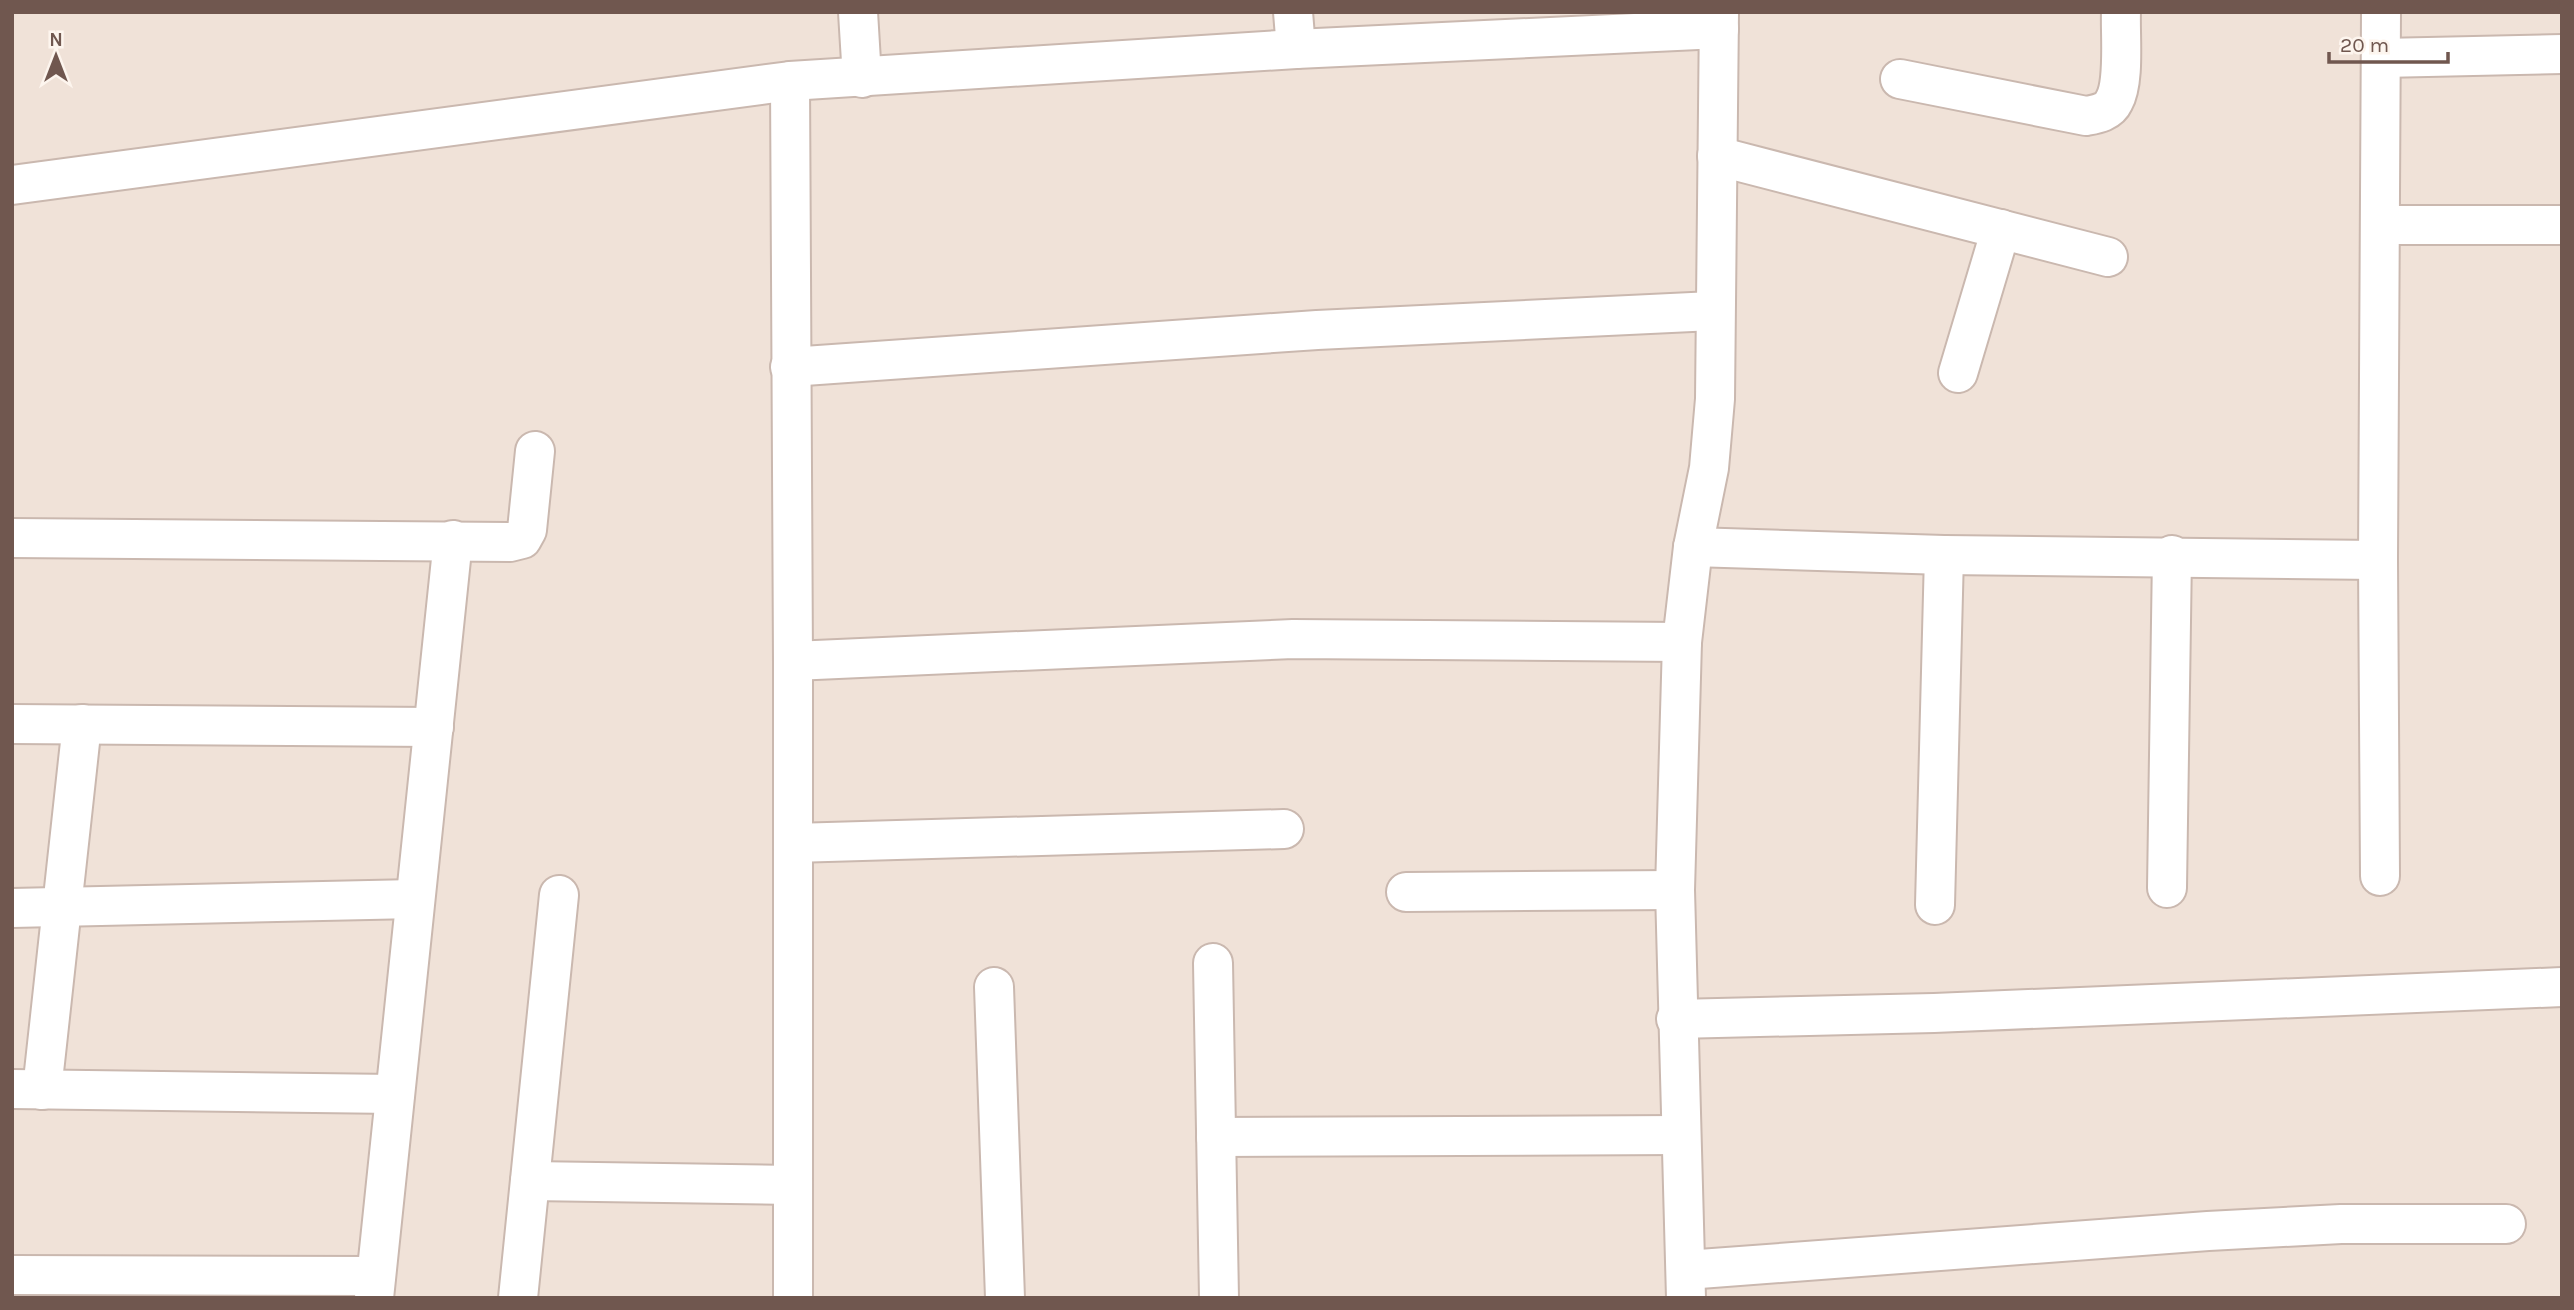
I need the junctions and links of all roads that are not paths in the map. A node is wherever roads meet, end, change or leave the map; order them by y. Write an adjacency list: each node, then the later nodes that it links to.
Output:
1 (858, 12): 8 (street)
2 (2121, 12): 9 (street)
3 (2381, 12): 7 (street)
4 (1719, 21): 5 (street); 11 (street)
5 (1294, 31): 8 (street)
6 (2562, 54): 7 (street)
7 (2382, 58): 13 (street)
8 (862, 78): 10 (street)
9 (1900, 79)
10 (790, 81): 12 (street); 18 (street)
11 (1717, 156): 15 (street); 17 (street)
12 (12, 184)
13 (2382, 225): 14 (street); 26 (street)
14 (2562, 225)
15 (2001, 229): 16 (street); 19 (street)
16 (2108, 257)
17 (1713, 311): 18 (street); 23 (street)
18 (790, 367): 28 (street)
19 (1958, 373)
20 (535, 451): 22 (street)
21 (12, 538): 22 (street)
22 (453, 540): 31 (street)
23 (1693, 547): 24 (street); 27 (street)
24 (1944, 555): 25 (street); 40 (street)
25 (2172, 555): 26 (street); 35 (street)
26 (2378, 560): 34 (street)
27 (1682, 642): 28 (street); 36 (street)
28 (793, 661): 33 (street)
29 (12, 724): 30 (street)
30 (82, 724): 31 (street); 41 (street)
31 (434, 727): 39 (street)
32 (1284, 829): 33 (street)
33 (793, 843): 52 (street)
34 (2380, 876)
35 (2167, 888)
36 (1675, 890): 37 (street); 46 (street)
37 (1406, 892)
38 (559, 895): 51 (street)
39 (415, 899): 41 (street); 48 (street)
40 (1935, 905)
41 (61, 906): 42 (street); 47 (street)
42 (12, 908)
43 (1213, 963): 50 (street)
44 (994, 987): 59 (street)
45 (2562, 987): 46 (street)
46 (1676, 1019): 49 (street)
47 (27, 1089): 48 (street)
48 (395, 1094): 56 (street)
49 (1681, 1135): 50 (street); 55 (street)
50 (1216, 1137): 60 (street)
51 (530, 1181): 52 (street); 57 (street)
52 (793, 1185): 58 (street)
53 (2506, 1224): 55 (street)
54 (16, 1282): 56 (street)
55 (1686, 1284)
56 (375, 1287)
57 (519, 1298)
58 (793, 1298)
59 (1005, 1298)
60 (1219, 1298)

